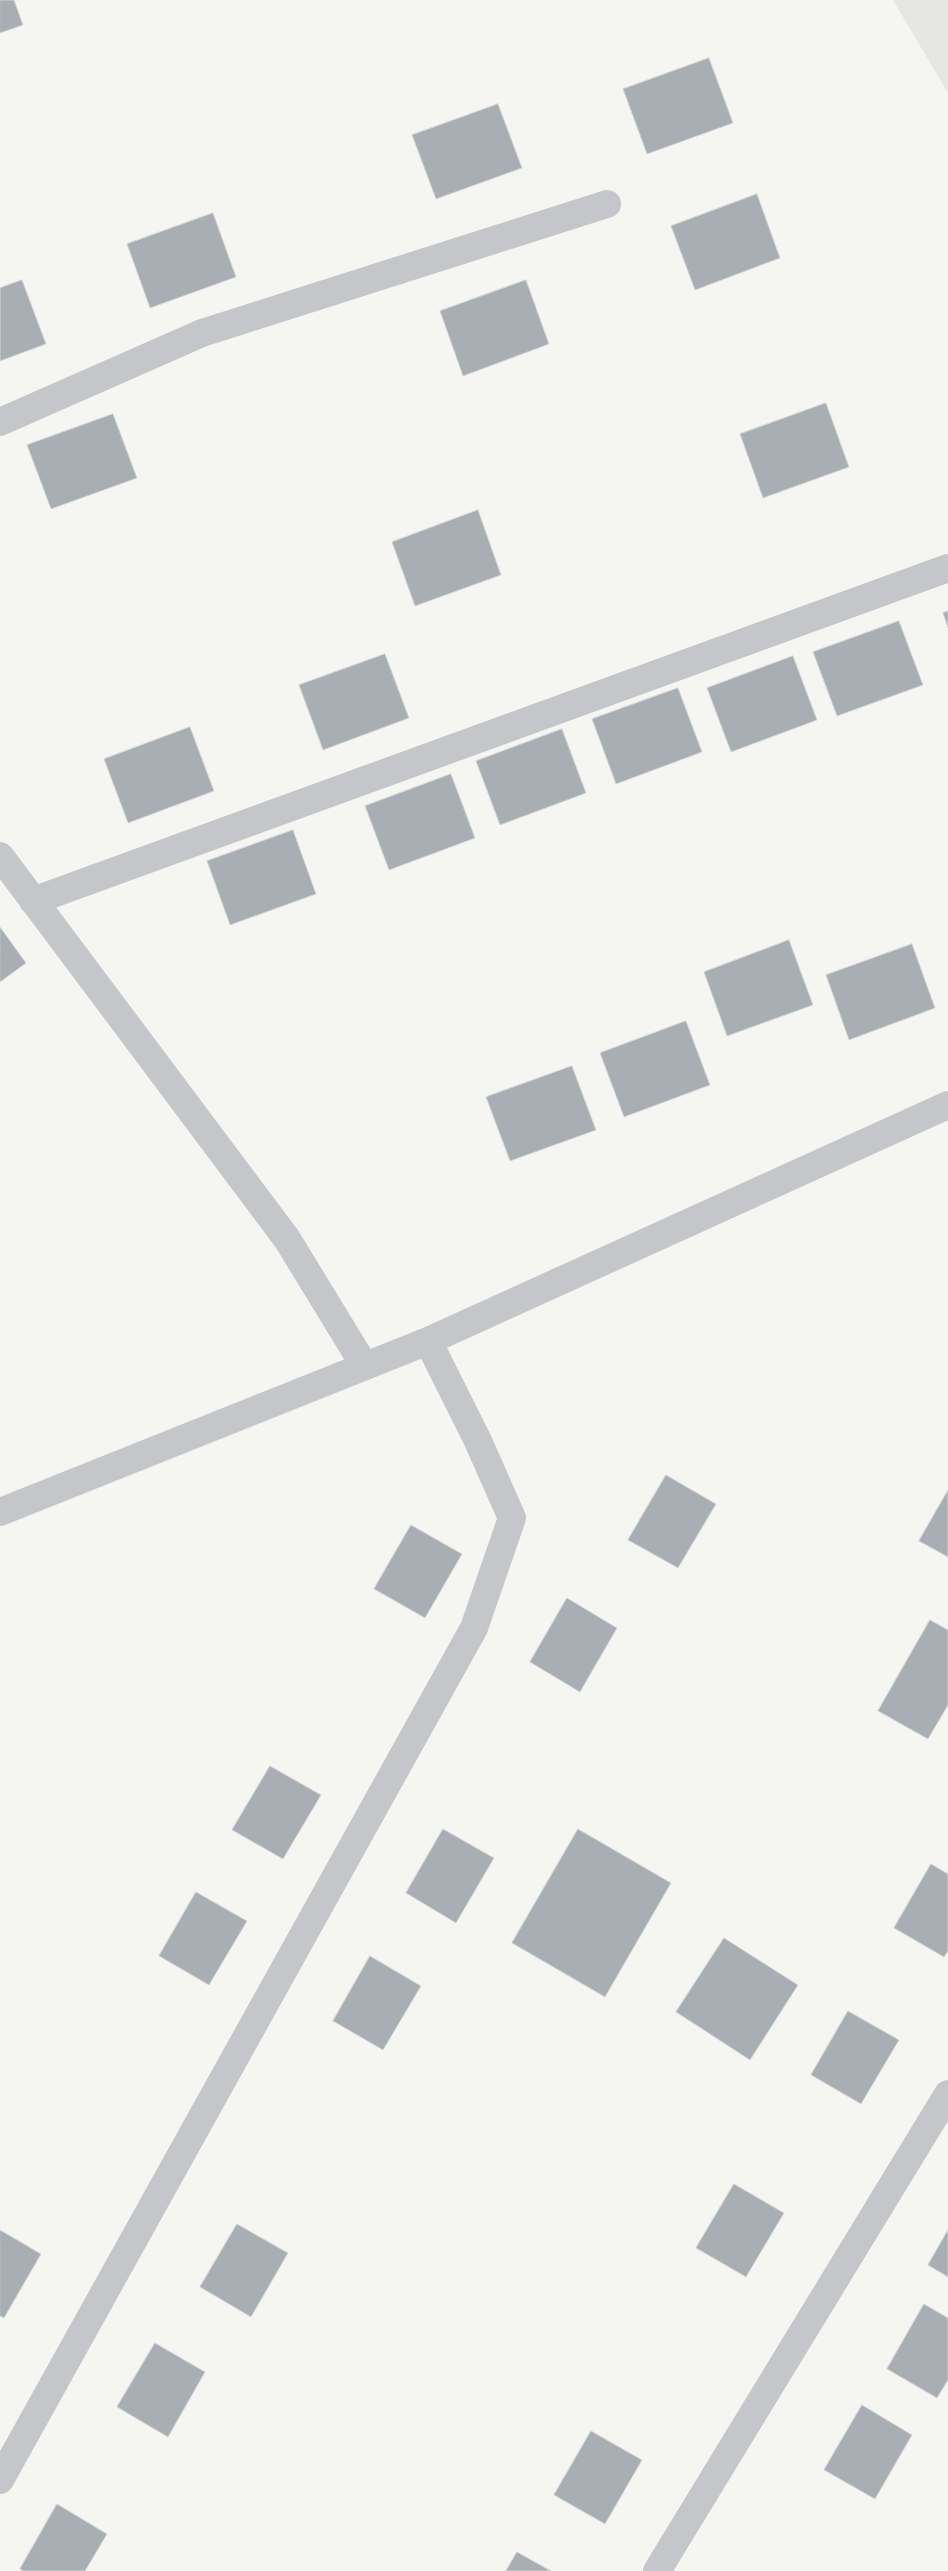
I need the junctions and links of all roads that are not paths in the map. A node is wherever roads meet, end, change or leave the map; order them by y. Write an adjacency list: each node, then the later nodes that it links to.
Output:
1 (607, 204): 2 (street)
2 (0, 422)
3 (948, 568): 5 (street)
4 (0, 856): 5 (street)
5 (33, 902): 8 (street)
6 (948, 1105): 7 (street)
7 (428, 1341): 8 (street); 11 (street)
8 (364, 1365): 9 (street)
9 (0, 1512)
10 (948, 2094): 12 (street)
11 (0, 2480)
12 (657, 2571)

